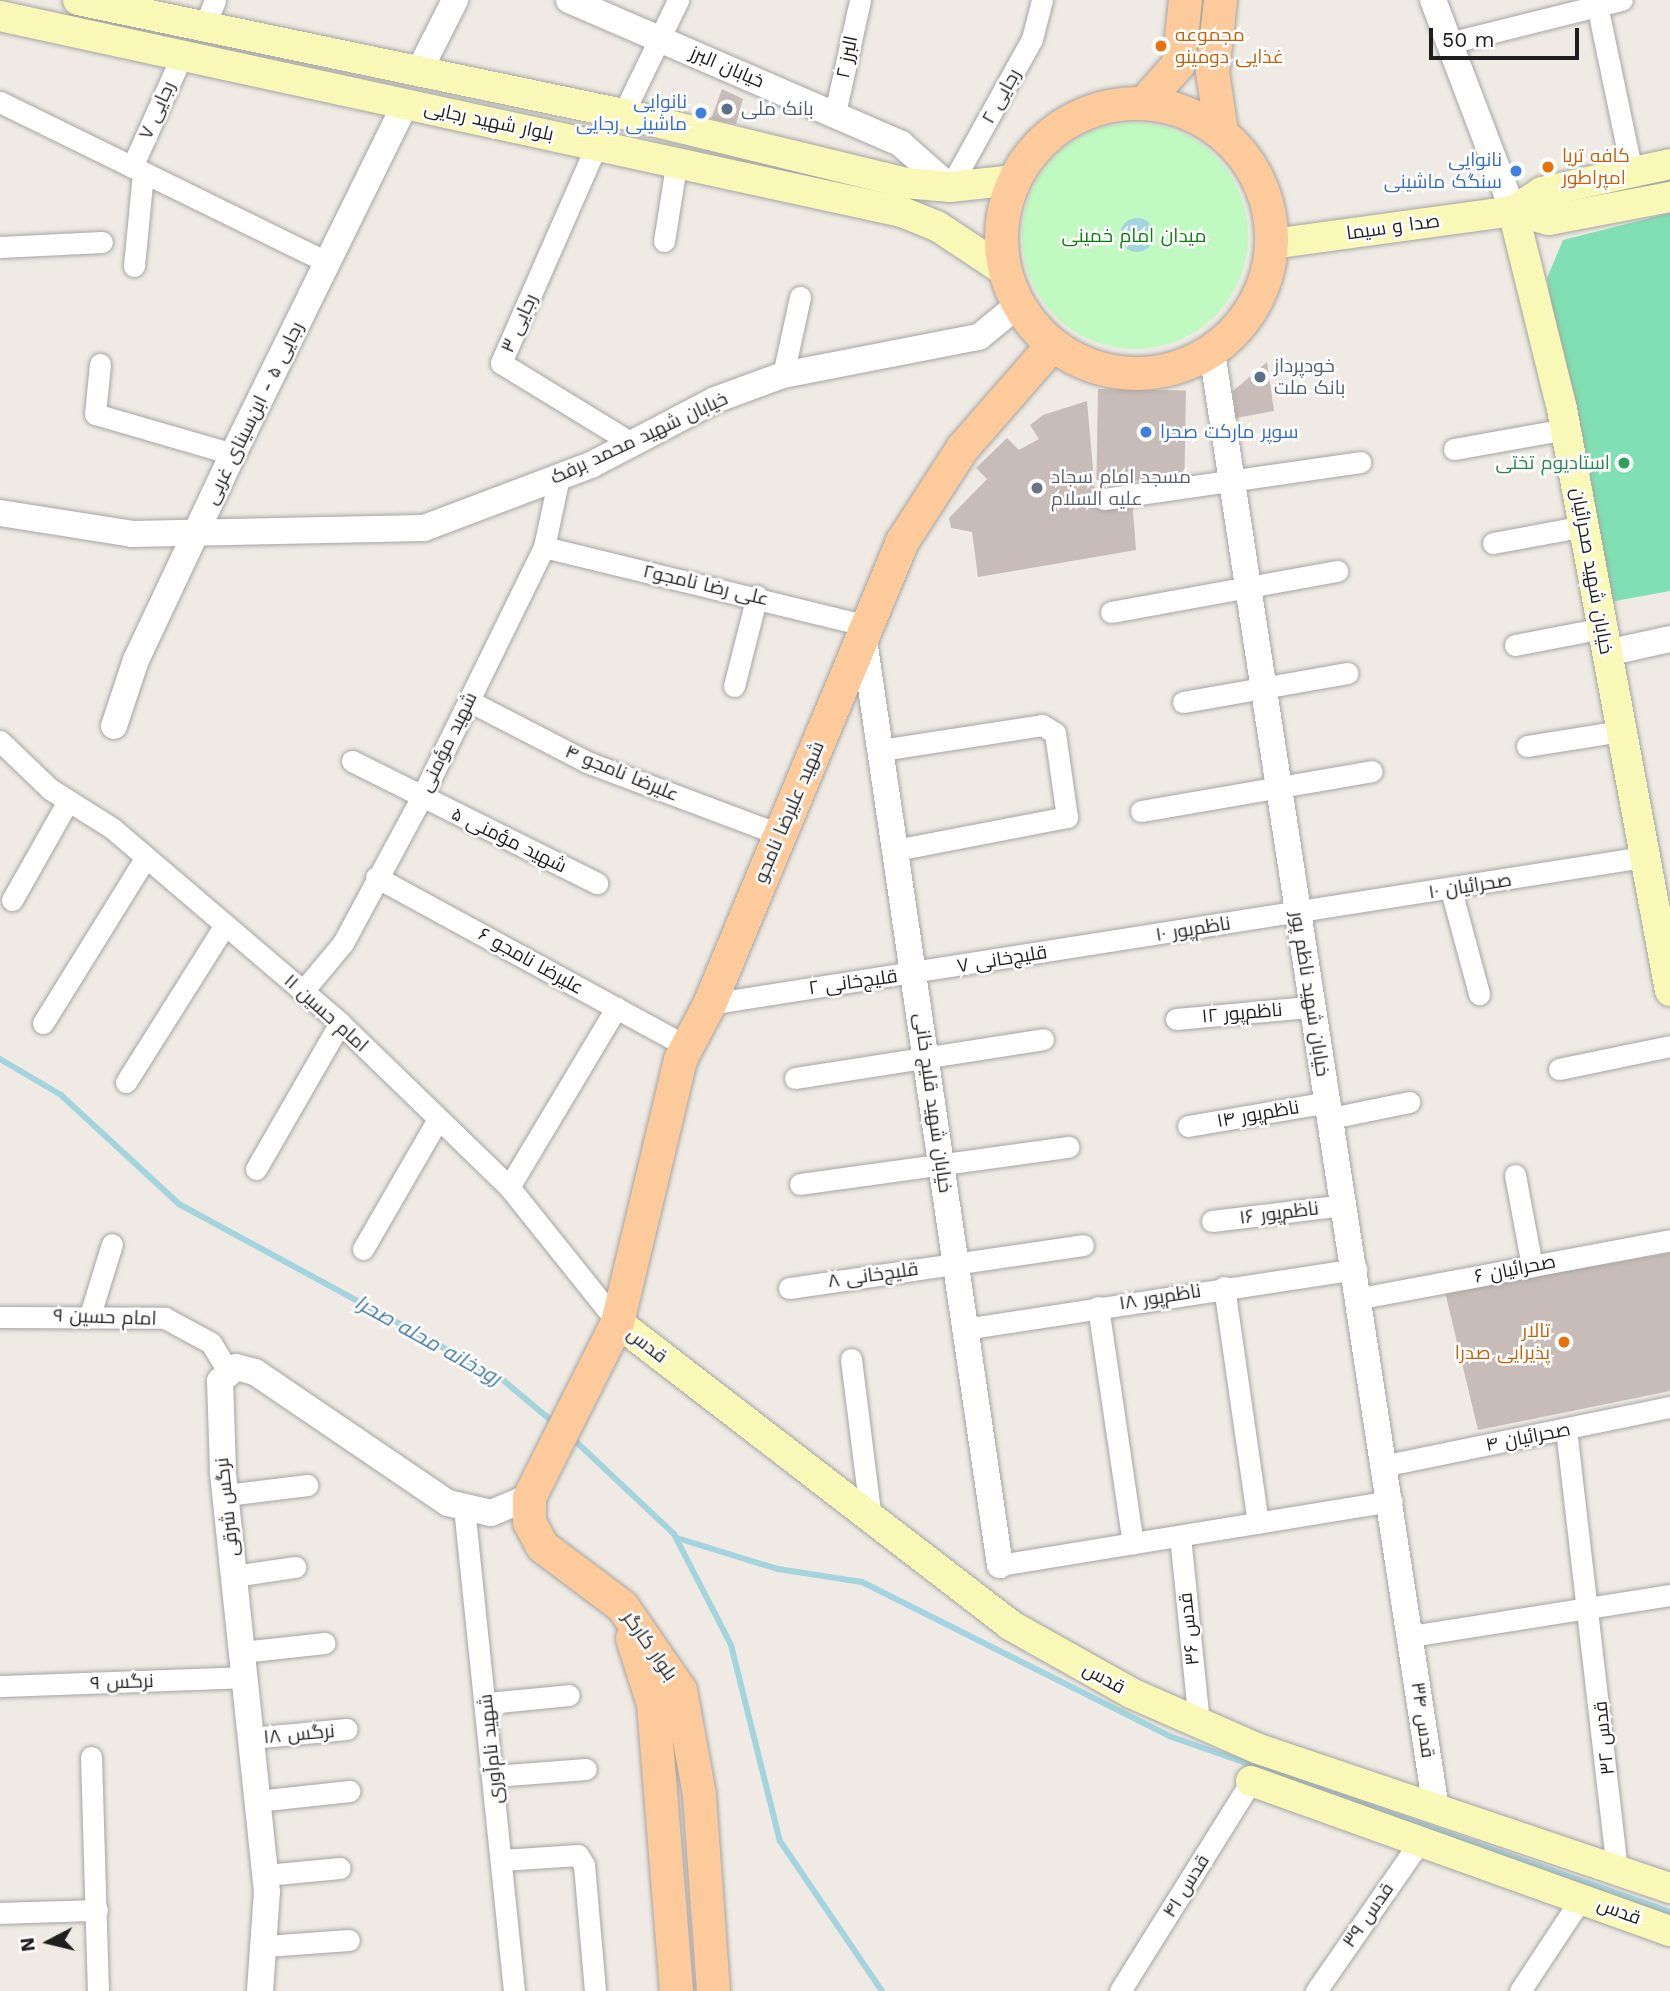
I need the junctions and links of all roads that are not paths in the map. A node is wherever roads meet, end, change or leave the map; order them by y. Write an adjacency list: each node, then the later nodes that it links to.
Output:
1 (78, 0): 12 (main road, بلوار شهید رجایی)
2 (455, 0): 17 (street)
3 (569, 0): 14 (street, خیابان البرز)
4 (678, 0): 14 (street)
5 (860, 0): 21 (street, البرز ۲)
6 (1042, 0): 30 (street, رجایی ۲)
7 (1185, 0): 19 (main road)
8 (1220, 0): 23 (main road)
9 (1433, 0): 15 (street, خیابان شهید صحرائیان)
10 (1622, 0): 11 (street)
11 (1597, 3): 15 (street); 28 (street)
12 (210, 13): 17 (main road, بلوار شهید رجایی)
13 (0, 16): 16 (main road, بلوار شهید رجایی)
14 (658, 38): 21 (street, خیابان البرز); 22 (street)
15 (1449, 43): 32 (street, خیابان شهید صحرائیان)
16 (183, 53): 20 (main road, بلوار شهید رجایی); 27 (street, رجایی ۷)
17 (418, 73): 20 (main road); 22 (main road, بلوار شهید رجایی)
18 (0, 102): 27 (street)
19 (1144, 102): 23 (main road); 29 (main road)
20 (405, 104): 24 (main road, بلوار شهید رجایی); 37 (street, رجایی ۵ - ابن‌سینای غربی)
21 (835, 113): 30 (street, خیابان البرز)
22 (623, 114): 30 (main road, بلوار شهید رجایی)
23 (1221, 131): 35 (main road)
24 (597, 144): 25 (main road, بلوار شهید رجایی); 47 (street, رجایی ۳)
25 (677, 160): 33 (street); 39 (main road, بلوار شهید رجایی)
26 (1670, 164): 28 (main road)
27 (138, 169): 37 (street); 38 (street, رجایی ۷)
28 (1632, 172): 32 (main road)
29 (1013, 180): 30 (main road, بلوار شهید رجایی); 39 (main road)
30 (950, 187)
31 (1670, 197): 32 (main road)
32 (1513, 211): 35 (main road, صدا و سیما); 46 (main road, خیابان شهید صحرائیان)
33 (664, 241)
34 (102, 242): 36 (street)
35 (1272, 244): 43 (main road)
36 (0, 247)
37 (327, 262): 49 (street, رجایی ۵ - ابن‌سینای غربی)
38 (134, 266)
39 (1005, 271): 41 (main road)
40 (800, 297): 45 (street)
41 (1018, 305): 42 (main road); 45 (street, خیابان شهید محمد برفک)
42 (1052, 345): 43 (main road); 63 (main road, شهید علیرضا نامجو)
43 (1212, 352): 52 (street, خیابان شهید ناظم پور)
44 (100, 365): 49 (street)
45 (783, 375): 47 (street, خیابان شهید محمد برفک)
46 (1566, 429): 48 (street); 55 (main road, خیابان شهید صحرائیان)
47 (630, 442): 51 (street, خیابان شهید محمد برفک)
48 (1454, 449)
49 (233, 454): 56 (street, رجایی ۵ - ابن‌سینای غربی)
50 (1360, 462): 52 (street)
51 (559, 477): 56 (street, خیابان شهید محمد برفک); 58 (street, شهید مؤمنی)
52 (1232, 480): 53 (street); 60 (street, خیابان شهید ناظم پور)
53 (1104, 499)
54 (0, 513): 56 (street, خیابان شهید محمد برفک)
55 (1585, 526): 57 (street); 65 (main road, خیابان شهید صحرائیان)
56 (197, 530): 72 (street, رجایی ۵ - ابن‌سینای غربی)
57 (1493, 544)
58 (544, 547): 61 (street, علی رضا نامجو۲); 70 (street, شهید مؤمنی)
59 (1337, 571): 60 (street)
60 (1248, 587): 62 (street); 69 (street, خیابان شهید ناظم پور)
61 (757, 596): 63 (street, علی رضا نامجو۲); 68 (street)
62 (1111, 612)
63 (866, 633): 76 (street, خیابان شهید قلیچ خانی); 83 (main road, شهید علیرضا نامجو)
64 (1670, 639): 65 (street)
65 (1605, 641): 66 (street); 73 (main road, خیابان شهید صحرائیان)
66 (1515, 645)
67 (1347, 673): 69 (street)
68 (734, 686)
69 (1264, 690): 71 (street); 79 (street, خیابان شهید ناظم پور)
70 (469, 701): 80 (street, شهید مؤمنی); 83 (street, علیرضا نامجو ۴)
71 (1184, 702)
72 (114, 726)
73 (1621, 731): 75 (street); 86 (main road, خیابان شهید صحرائیان)
74 (0, 741): 81 (street, امام حسین ۱۱)
75 (1527, 746)
76 (881, 750): 84 (street, خیابان شهید قلیچ خانی); 84 (street)
77 (352, 761): 80 (street, شهید مؤمنی ۵)
78 (1372, 771): 79 (street)
79 (1279, 787): 82 (street); 91 (street, خیابان شهید ناظم پور)
80 (422, 796): 87 (street, شهید مؤمنی); 88 (street, شهید مؤمنی ۵)
81 (68, 801): 85 (street, امام حسین ۱۱); 90 (street)
82 (1141, 811)
83 (779, 834): 98 (main road, شهید علیرضا نامجو)
84 (896, 850): 94 (street, خیابان شهید قلیچ خانی)
85 (146, 857): 92 (street, امام حسین ۱۱); 102 (street)
86 (1643, 857): 89 (street, صحرائیان ۱۰); 96 (main road, خیابان شهید صحرائیان)
87 (376, 877): 95 (street, شهید مؤمنی); 100 (street, علیرضا نامجو ۶)
88 (597, 883)
89 (1451, 890): 91 (street, صحرائیان ۱۰); 97 (street)
90 (12, 900)
91 (1296, 913): 93 (street, ناظم‌پور ۱۰); 99 (street, خیابان شهید ناظم پور)
92 (225, 925): 95 (street, امام حسین ۱۱); 110 (street)
93 (1090, 945): 94 (street, قلیچ‌خانی ۷)
94 (914, 973): 98 (street, قلیچ‌خانی ۲); 107 (street, خیابان شهید قلیچ خانی)
95 (303, 991): 103 (street, امام حسین ۱۱)
96 (1670, 991)
97 (1479, 994)
98 (709, 1004): 105 (main road, شهید علیرضا نامجو)
99 (1308, 1007): 101 (street, ناظم‌پور ۱۲); 112 (street, خیابان شهید ناظم پور)
100 (616, 1008): 105 (street, علیرضا نامجو ۶); 120 (street)
101 (1176, 1019)
102 (43, 1023)
103 (340, 1023): 113 (street, امام حسین ۱۱); 117 (street)
104 (1043, 1039): 107 (street)
105 (686, 1046): 136 (main road, شهید علیرضا نامجو)
106 (1670, 1046): 108 (street)
107 (926, 1057): 109 (street); 116 (street, خیابان شهید قلیچ خانی)
108 (1559, 1069)
109 (795, 1079)
110 (127, 1082)
111 (1409, 1102): 112 (street, ناظم‌پور ۱۴)
112 (1329, 1110): 114 (street, ناظم‌پور ۱۴); 121 (street, خیابان شهید ناظم پور)
113 (437, 1121): 120 (street, امام حسین ۱۱); 126 (street)
114 (1188, 1126)
115 (1068, 1147): 116 (street)
116 (942, 1165): 119 (street); 127 (street, خیابان شهید قلیچ خانی)
117 (256, 1169)
118 (1515, 1175): 128 (street)
119 (800, 1184)
120 (509, 1187): 136 (street, امام حسین ۱۱)
121 (1345, 1205): 122 (street, ناظم‌پور ۱۶); 129 (street, خیابان شهید ناظم پور)
122 (1212, 1221)
123 (1670, 1240): 128 (street, صحرائیان ۶)
124 (112, 1244): 134 (street)
125 (1083, 1245): 127 (street, قلیچ‌خانی ۸)
126 (363, 1249)
127 (956, 1263): 130 (street, قلیچ‌خانی ۸); 137 (street, خیابان شهید قلیچ خانی)
128 (1532, 1266): 132 (street, صحرائیان ۶)
129 (1356, 1269): 131 (street, ناظم‌پور ۱۸); 132 (street, خیابان شهید ناظم پور)
130 (789, 1287)
131 (1224, 1287): 133 (street, ناظم‌پور ۱۸); 149 (street)
132 (1361, 1298): 142 (street, خیابان شهید ناظم پور)
133 (1097, 1307): 137 (street, ناظم‌پور ۱۸); 151 (street)
134 (90, 1315): 135 (street, امام حسین ۹); 139 (street, امام حسین ۹)
135 (0, 1317)
136 (617, 1322): 145 (main road, شهید علیرضا نامجو); 148 (main road, قدس)
137 (964, 1329): 152 (street, خیابان شهید قلیچ خانی)
138 (851, 1359): 148 (street)
139 (229, 1373): 144 (street, نرگس شرقی); 147 (street)
140 (1670, 1407): 141 (street, صحرائیان ۴)
141 (1566, 1429): 142 (street, صحرائیان ۴); 157 (street, قدس ۳۲)
142 (1387, 1465): 146 (street, خیابان شهید ناظم پور)
143 (307, 1485): 144 (street)
144 (226, 1495): 154 (street, نرگس شرقی)
145 (529, 1497): 147 (street); 156 (main road)
146 (1392, 1501): 149 (street); 158 (street, خیابان شهید ناظم پور)
147 (464, 1507): 163 (street, شهید نام‌آوری)
148 (871, 1519): 164 (main road, قدس)
149 (1258, 1523): 150 (street)
150 (1180, 1536): 151 (street); 164 (street, قدس ۳۶)
151 (1133, 1544): 152 (street)
152 (1000, 1566)
153 (295, 1567): 154 (street)
154 (234, 1576): 160 (street, نرگس شرقی)
155 (1670, 1595): 157 (street)
156 (622, 1606): 192 (main road, بلوار کارگر); 193 (main road, بلوار کارگر)
157 (1590, 1608): 158 (street); 179 (street, قدس ۳۲)
158 (1411, 1636): 174 (street, قدس ۳۴)
159 (325, 1643): 160 (street, نرگس ۹)
160 (243, 1664): 161 (street, نرگس ۹); 166 (street, نرگس شرقی)
161 (0, 1686)
162 (569, 1695): 163 (street)
163 (488, 1703): 169 (street, شهید نام‌آوری)
164 (1199, 1722): 170 (main road, قدس)
165 (347, 1729): 166 (street, نرگس ۱۸)
166 (251, 1738): 173 (street, نرگس شرقی)
167 (92, 1757): 183 (street)
168 (586, 1769): 169 (street)
169 (494, 1776): 177 (street, شهید نام‌آوری)
170 (1355, 1778): 174 (main road, قدس); 175 (main road)
171 (1251, 1781): 175 (main road, قدس); 194 (street, قدس ۴۱)
172 (349, 1791): 173 (street)
173 (257, 1801): 180 (street, نرگس شرقی)
174 (1435, 1803): 179 (main road, قدس)
175 (1344, 1813): 176 (main road, قدس)
176 (1421, 1840): 182 (main road, قدس); 195 (street, قدس ۳۹)
177 (502, 1860): 190 (street, شهید نام‌آوری); 191 (street)
178 (340, 1868): 180 (street)
179 (1618, 1868): 181 (main road, قدس)
180 (265, 1875): 187 (street, نرگس شرقی)
181 (1670, 1888)
182 (1582, 1897): 185 (main road, قدس); 196 (street)
183 (97, 1910): 184 (street); 188 (street)
184 (0, 1913)
185 (1670, 1931)
186 (349, 1940): 187 (street)
187 (266, 1946): 189 (street, نرگس شرقی)
188 (98, 1991)
189 (260, 1991)
190 (514, 1991)
191 (595, 1991)
192 (676, 1991)
193 (713, 1991)
194 (1120, 1991)
195 (1316, 1991)
196 (1520, 1991)

